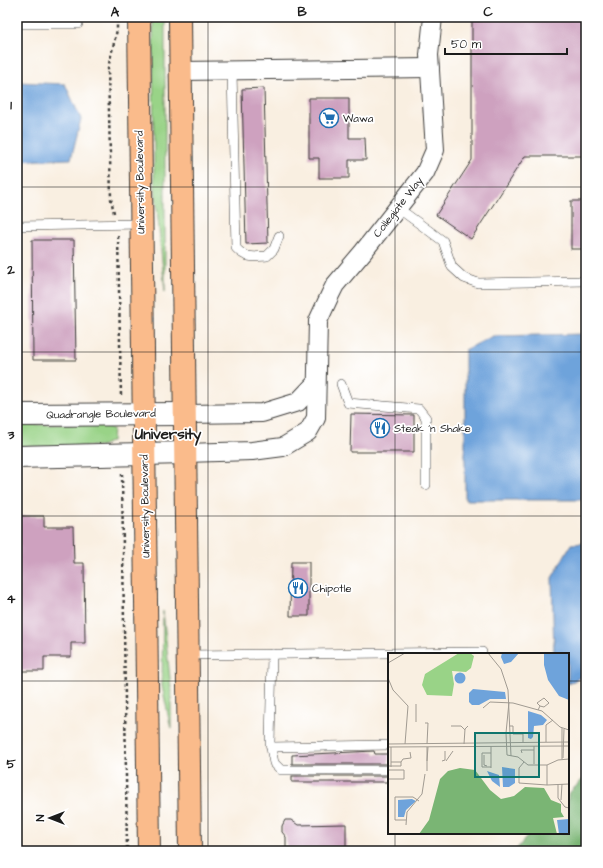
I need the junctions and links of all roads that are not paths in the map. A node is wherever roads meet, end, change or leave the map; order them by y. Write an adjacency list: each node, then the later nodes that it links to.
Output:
1 (138, 17): 10 (main road, University Boulevard)
2 (180, 17): 7 (main road)
3 (433, 17): 6 (street, Collegiate Way)
4 (17, 24): 5 (lane)
5 (78, 24)
6 (430, 68): 8 (street); 9 (street, Collegiate Way)
7 (180, 71): 8 (street); 17 (main road)
8 (232, 71): 12 (lane)
9 (398, 208): 13 (lane); 14 (street, Collegiate Way)
10 (141, 224): 11 (lane); 16 (main road, University Boulevard)
11 (17, 226)
12 (279, 236)
13 (586, 281)
14 (316, 383): 17 (street); 19 (street, Collegiate Way)
15 (341, 384): 22 (lane)
16 (143, 413): 17 (street, Quadrangle Boulevard); 18 (street, Quadrangle Boulevard); 20 (main road, University Boulevard)
17 (184, 414): 19 (main road)
18 (17, 415)
19 (185, 453): 20 (street); 27 (main road)
20 (144, 455): 21 (street); 31 (main road, University Boulevard)
21 (17, 457)
22 (426, 485)
23 (482, 652): 25 (lane)
24 (388, 653): 26 (lane)
25 (464, 653)
26 (272, 654): 27 (lane); 29 (lane)
27 (188, 655): 32 (main road)
28 (388, 745): 29 (lane)
29 (271, 747): 30 (lane)
30 (388, 770)
31 (150, 851)
32 (190, 851)

